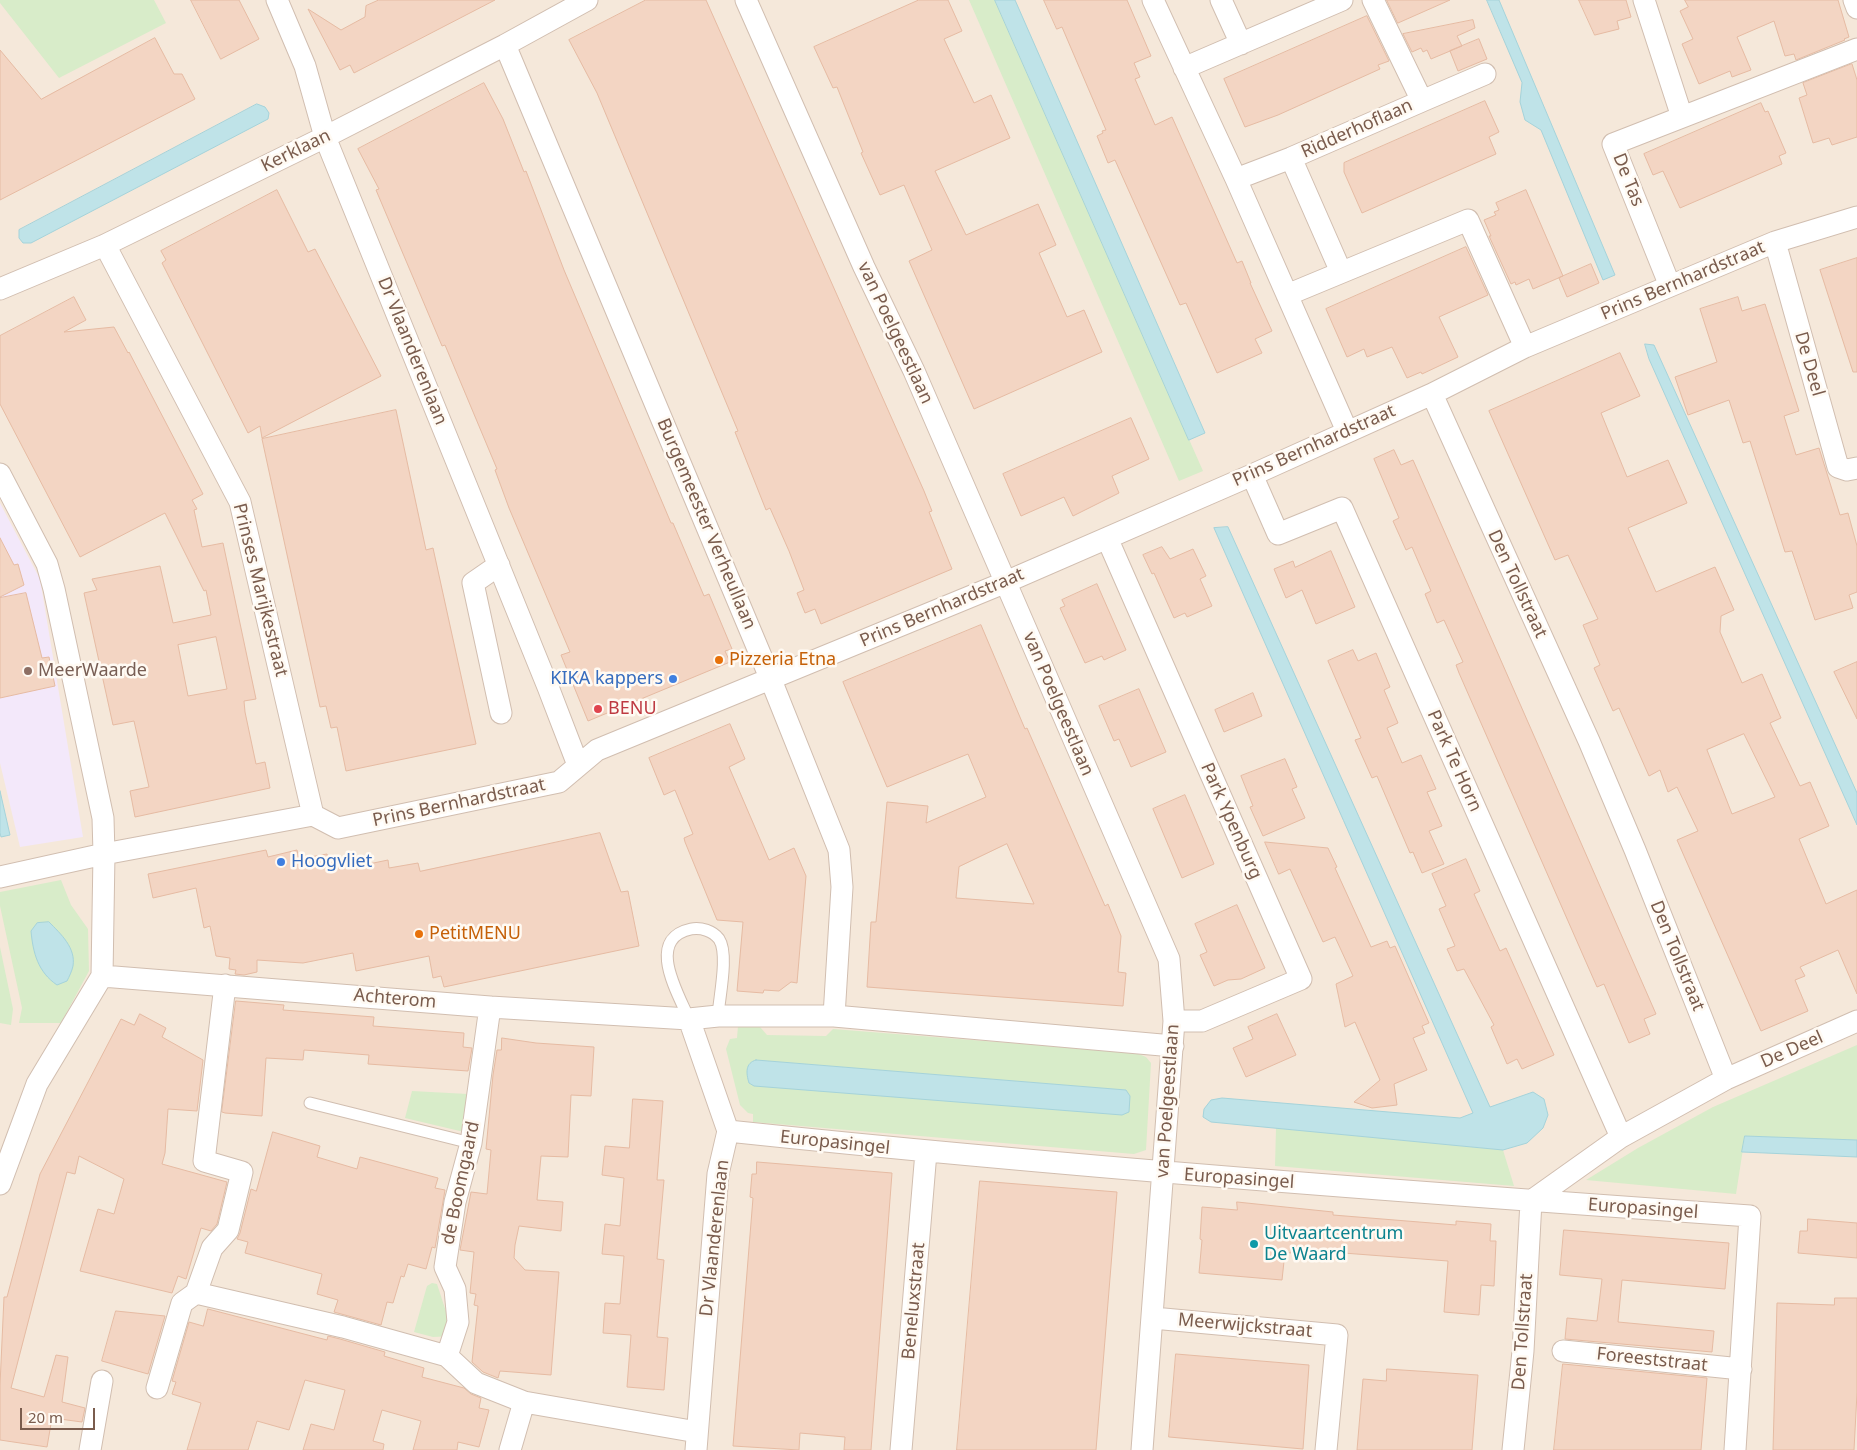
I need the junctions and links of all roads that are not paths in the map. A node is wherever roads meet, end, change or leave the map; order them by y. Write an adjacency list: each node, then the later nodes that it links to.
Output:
1 (278, 0): 18 (street, Dr Vlaanderenlaan)
2 (746, 0): 36 (street, van Poelgeestlaan)
3 (1153, 0): 14 (street)
4 (1221, 0): 11 (street)
5 (1342, 0): 11 (street)
6 (1372, 0): 16 (street, Ridderhoflaan)
7 (1644, 0): 17 (street)
8 (1854, 0): 10 (street)
9 (582, 1): 12 (street, Kerklaan)
10 (1857, 8)
11 (1241, 44): 14 (street)
12 (505, 45): 18 (street, Kerklaan); 37 (street, Burgemeester Verheullaan)
13 (1857, 49): 17 (street, De Tas)
14 (1184, 68): 20 (street)
15 (1485, 74): 16 (street, Ridderhoflaan)
16 (1422, 101): 19 (street, Ridderhoflaan)
17 (1682, 117): 25 (street, De Tas)
18 (325, 137): 23 (street, Kerklaan); 35 (street, Dr Vlaanderenlaan)
19 (1291, 158): 20 (street, Ridderhoflaan); 24 (street, Ridderhoflaan)
20 (1236, 179): 27 (street)
21 (1857, 217): 22 (street, Prins Bernhardstraat)
22 (1775, 242): 25 (street, Prins Bernhardstraat); 31 (street, De Deel)
23 (105, 245): 26 (street, Kerklaan); 40 (street, Prinses Marijkestraat)
24 (1341, 272): 27 (street); 28 (street)
25 (1670, 286): 28 (street, Prins Bernhardstraat)
26 (0, 289)
27 (1287, 295): 30 (street)
28 (1525, 346): 29 (street, Prins Bernhardstraat)
29 (1432, 394): 30 (street, Prins Bernhardstraat); 52 (street, Den Tollstraat)
30 (1347, 431): 33 (street, Prins Bernhardstraat)
31 (1857, 468)
32 (0, 474): 41 (street)
33 (1252, 475): 34 (street, Prins Bernhardstraat); 55 (street, Park Te Horn)
34 (1107, 538): 36 (street, Prins Bernhardstraat); 50 (street, Park Ypenburg)
35 (498, 565): 38 (street); 39 (street, Dr Vlaanderenlaan)
36 (1006, 582): 37 (street, Prins Bernhardstraat); 50 (street, van Poelgeestlaan)
37 (771, 680): 39 (street, Prins Bernhardstraat); 47 (street, Burgemeester Verheullaan)
38 (501, 714)
39 (578, 765): 40 (street, Prins Bernhardstraat)
40 (313, 815): 41 (street)
41 (104, 854): 42 (street); 43 (street)
42 (0, 877)
43 (102, 976): 44 (street, Achterom); 59 (street)
44 (225, 985): 45 (street, Achterom); 61 (street)
45 (490, 1006): 48 (street, Achterom); 56 (street, de Boomgaard)
46 (718, 1016): 47 (street); 48 (street); 48 (lane)
47 (834, 1016): 51 (street)
48 (689, 1020): 54 (street)
49 (1857, 1020): 52 (street, De Deel)
50 (1174, 1021): 51 (street, van Poelgeestlaan)
51 (1173, 1046): 58 (street, van Poelgeestlaan)
52 (1726, 1079): 55 (street)
53 (310, 1103): 56 (lane)
54 (728, 1131): 57 (street, Europasingel); 69 (street, Dr Vlaanderenlaan)
55 (1621, 1137): 60 (street)
56 (471, 1143): 64 (street, de Boomgaard)
57 (926, 1152): 58 (street, Europasingel); 72 (street, Beneluxstraat)
58 (1163, 1173): 60 (street, Europasingel); 62 (street, van Poelgeestlaan)
59 (1, 1179)
60 (1531, 1201): 65 (street, Europasingel); 75 (street, Den Tollstraat)
61 (196, 1293): 64 (street); 67 (street)
62 (1153, 1318): 73 (street, van Poelgeestlaan); 74 (street, Meerwijckstraat)
63 (1563, 1351): 65 (street, Foreeststraat)
64 (447, 1356): 68 (street)
65 (1740, 1368): 76 (street)
66 (102, 1382): 70 (street)
67 (157, 1388)
68 (524, 1402): 69 (street); 71 (street)
69 (696, 1441)
70 (90, 1450)
71 (510, 1450)
72 (901, 1450)
73 (1142, 1450)
74 (1326, 1450)
75 (1513, 1450)
76 (1735, 1450)

